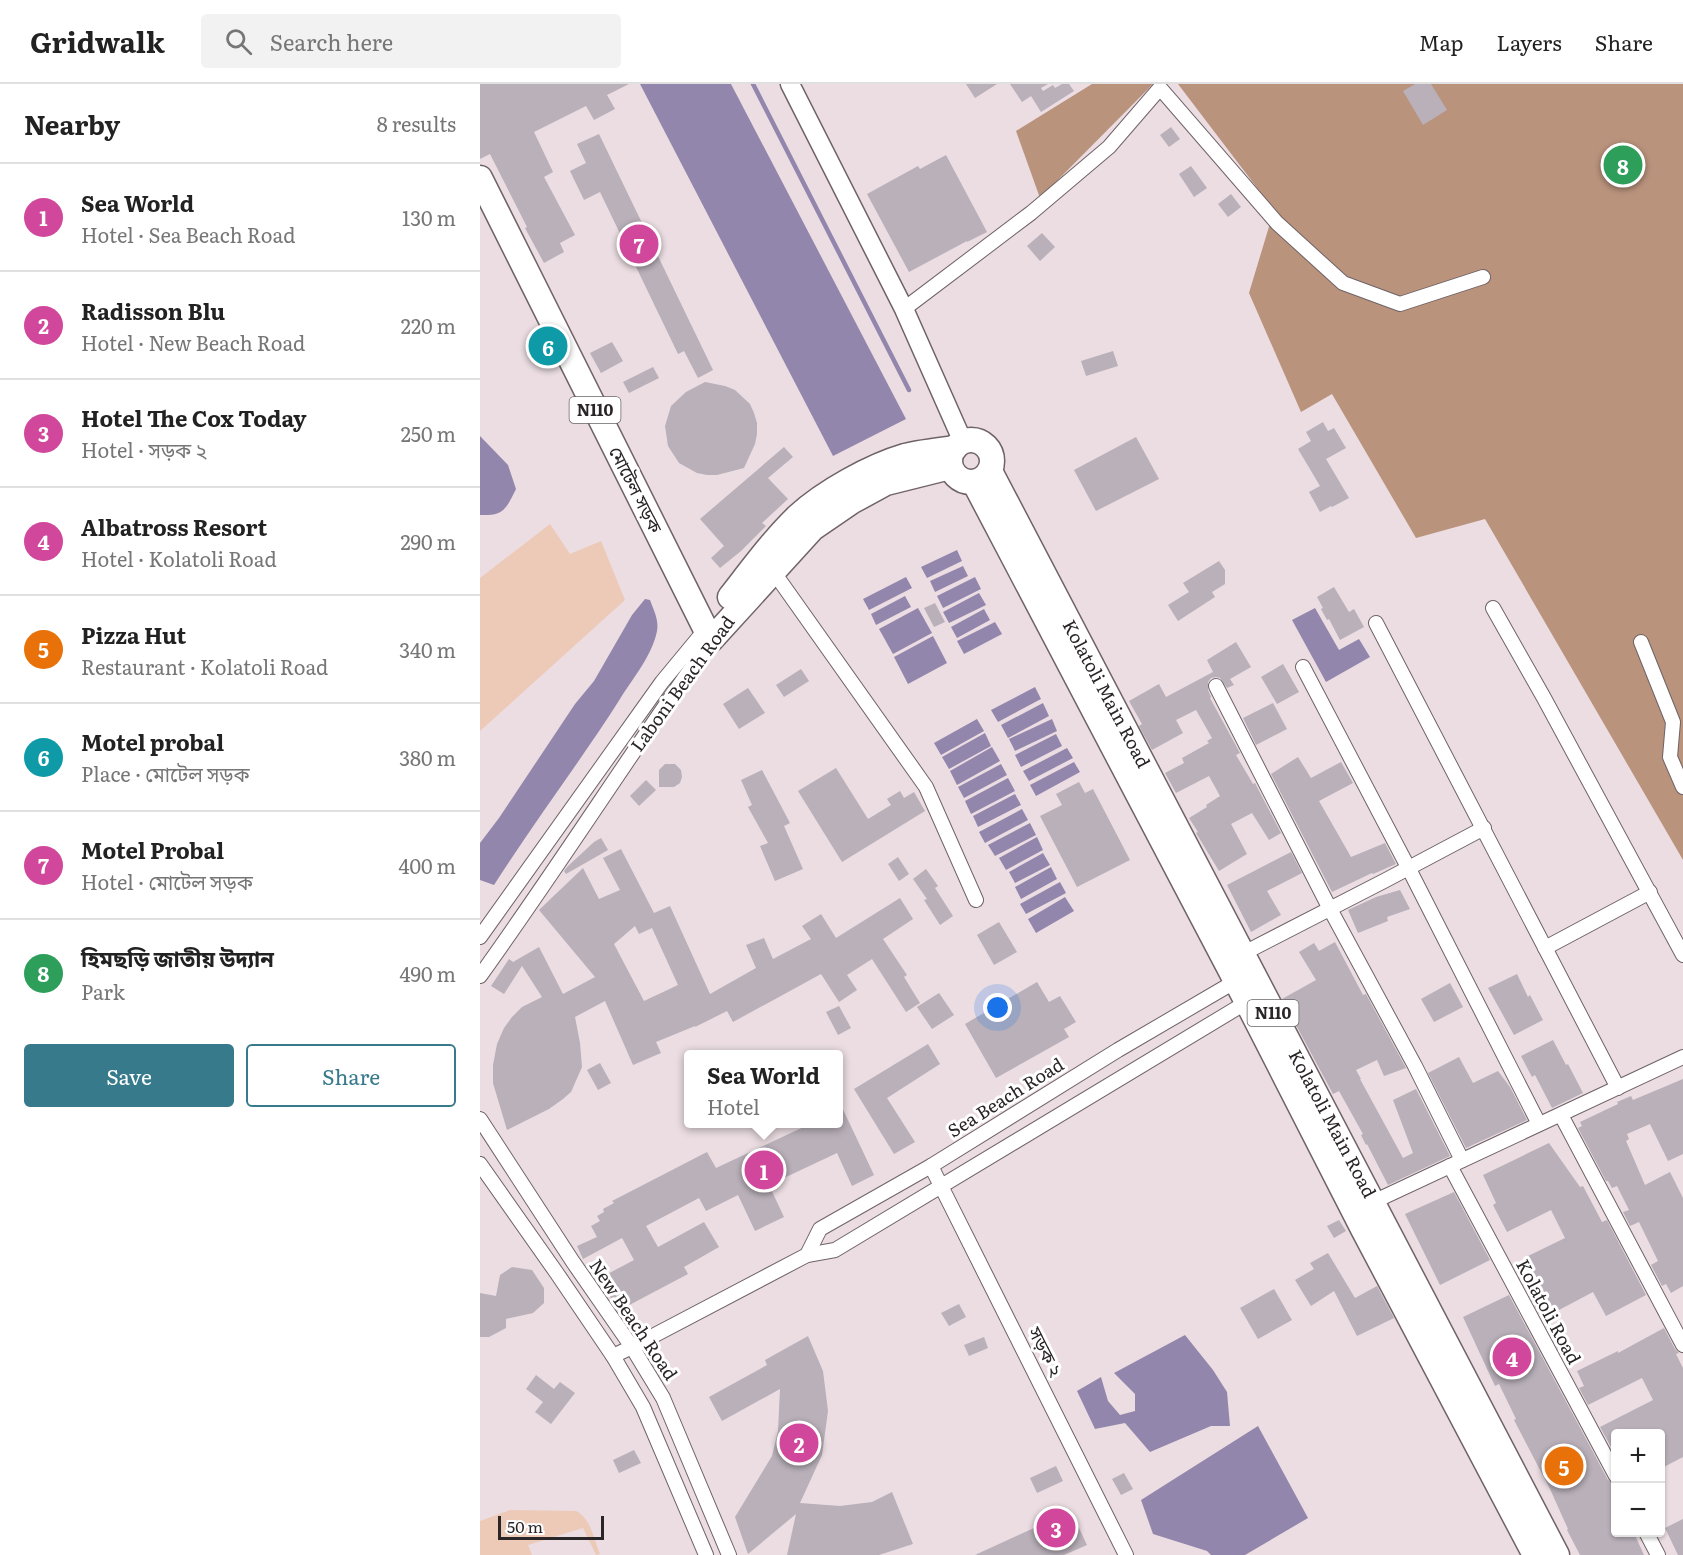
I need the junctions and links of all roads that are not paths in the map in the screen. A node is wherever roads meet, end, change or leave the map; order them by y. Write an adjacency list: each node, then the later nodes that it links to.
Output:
1 (790, 84): 5 (street)
2 (1162, 86): 4 (street); 5 (street)
3 (480, 178): 11 (highway, মোটেল সড়ক / N110)
4 (1483, 277)
5 (904, 309): 6 (street)
6 (956, 452): 7 (highway); 7 (highway); 8 (highway, Laboni Beach Road); 11 (highway, Laboni Beach Road)
7 (982, 477): 13 (highway, Kolatoli Main Road / N110)
8 (773, 571): 11 (highway, Laboni Beach Road); 20 (street)
9 (1492, 608): 19 (street)
10 (1376, 623): 17 (street)
11 (708, 635): 22 (street, Laboni Beach Road); 26 (street, Laboni Beach Road)
12 (1641, 642): 16 (street)
13 (1077, 659): 24 (highway, Kolatoli Main Road / N110); 27 (highway, Kolatoli Main Road / N110)
14 (1303, 667): 18 (street)
15 (1216, 686): 21 (street, Kolatoli Road)
16 (1683, 787)
17 (1484, 828): 18 (street); 23 (street)
18 (1408, 869): 21 (street); 34 (street)
19 (1650, 892): 23 (street); 25 (street)
20 (976, 900)
21 (1330, 909): 24 (street); 35 (street, Kolatoli Road)
22 (480, 938)
23 (1545, 948): 30 (street)
24 (1242, 954): 39 (highway, Kolatoli Main Road / N110)
25 (1683, 955)
26 (480, 976)
27 (1241, 992): 29 (street, Sea Beach Road); 31 (street); 49 (highway, Kolatoli Main Road / N110)
28 (1683, 1057): 30 (street)
29 (1078, 1075): 31 (street); 37 (street, Sea Beach Road)
30 (1618, 1088): 32 (street)
31 (1090, 1095): 38 (street)
32 (1561, 1115): 34 (street); 41 (street)
33 (480, 1119): 42 (street, New Beach Road)
34 (1539, 1124): 35 (street)
35 (1456, 1163): 39 (street); 44 (street, Kolatoli Road)
36 (480, 1164): 43 (street, New Beach Road)
37 (931, 1166): 38 (street, সড়ক ২); 40 (street, Sea Beach Road)
38 (942, 1187): 40 (street); 48 (street, সড়ক ২)
39 (1373, 1202): 50 (highway, Kolatoli Main Road / N110)
40 (807, 1255): 42 (street)
41 (1683, 1345)
42 (632, 1347): 43 (street); 46 (street, New Beach Road)
43 (613, 1356): 47 (street, New Beach Road)
44 (1611, 1466)
45 (1648, 1537): 51 (street)
46 (726, 1549): 47 (street)
47 (705, 1552)
48 (1126, 1555)
49 (1535, 1555)
50 (1557, 1555)
51 (1658, 1555)

